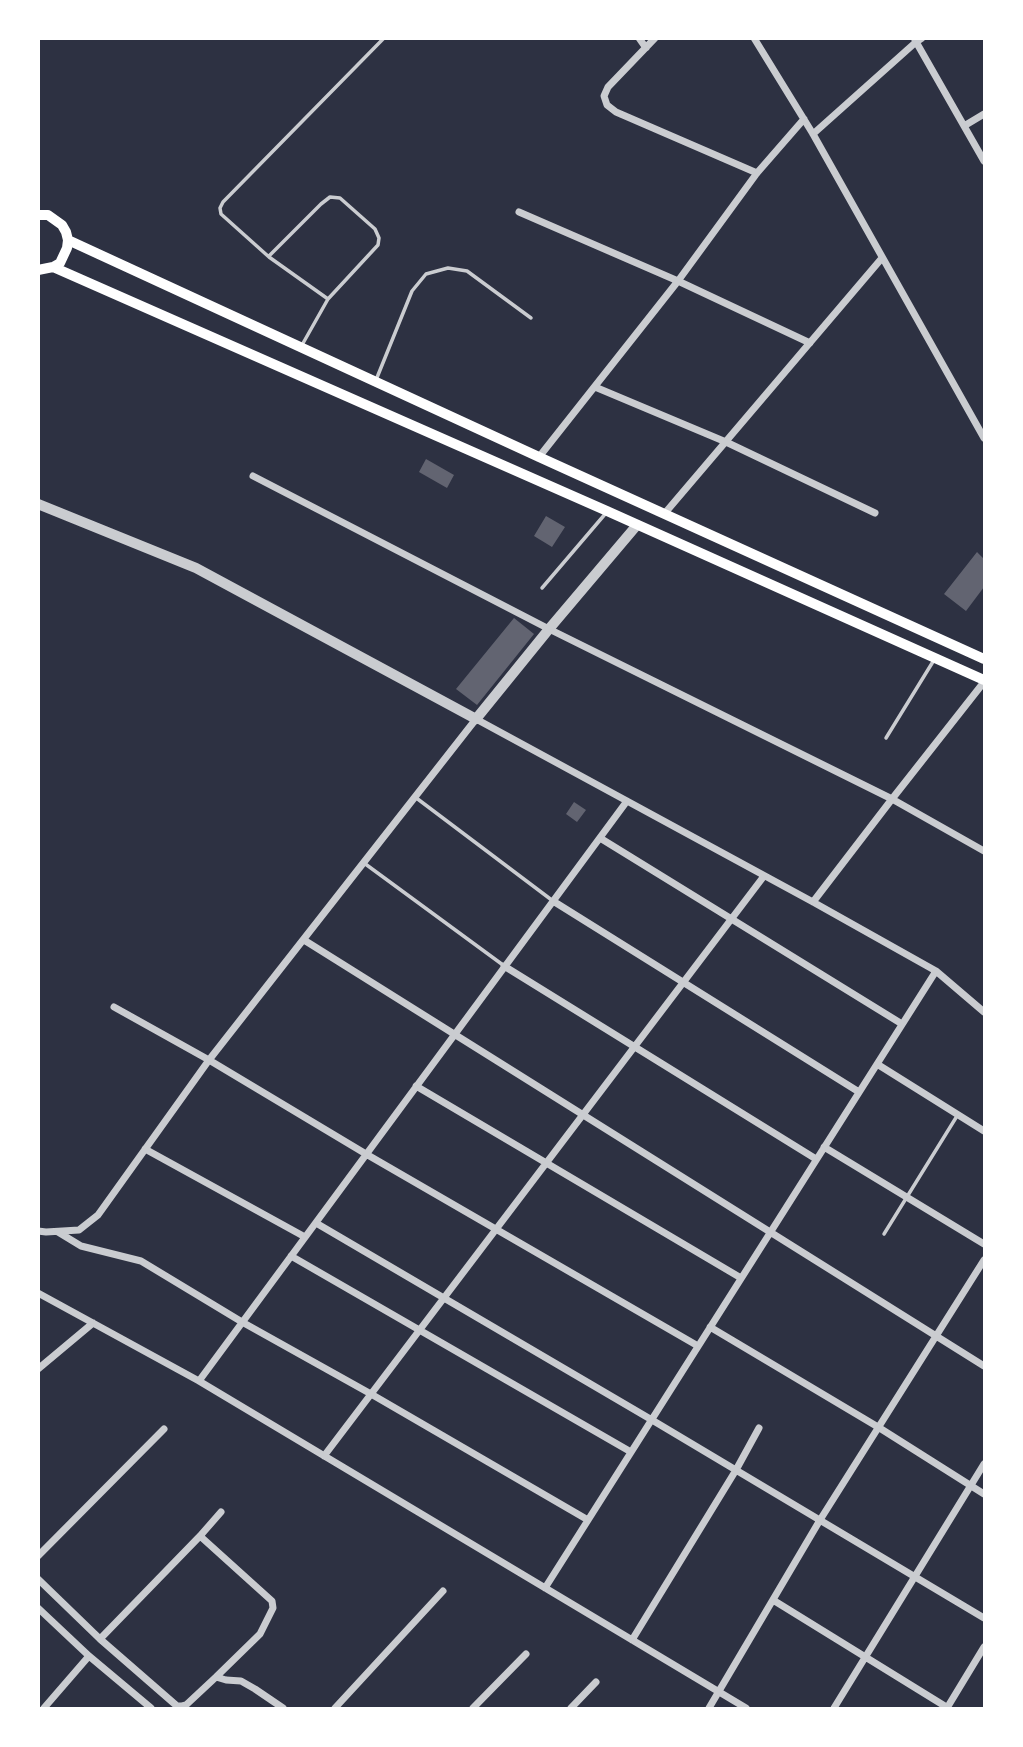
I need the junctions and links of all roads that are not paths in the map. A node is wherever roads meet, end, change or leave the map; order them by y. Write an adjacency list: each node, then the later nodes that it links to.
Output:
1 (384, 38): 16 (lane)
2 (639, 38): 6 (street)
3 (655, 38): 6 (street)
4 (754, 38): 8 (street)
5 (918, 40): 9 (street); 10 (street)
6 (646, 48): 12 (street)
7 (985, 114): 9 (street)
8 (804, 118): 10 (street); 12 (street)
9 (964, 126): 11 (street)
10 (813, 134): 17 (street)
11 (985, 161)
12 (757, 173): 20 (street)
13 (519, 212): 20 (street)
14 (38, 215): 15 (main road)
15 (68, 240): 18 (main road); 24 (main road)
16 (269, 257): 21 (lane); 21 (lane)
17 (882, 258): 23 (street); 27 (street)
18 (53, 267): 19 (main road); 32 (main road)
19 (38, 270)
20 (678, 281): 23 (street); 26 (street)
21 (328, 299): 24 (lane)
22 (531, 318): 25 (lane)
23 (810, 343): 28 (street)
24 (301, 347): 25 (main road)
25 (376, 382): 29 (main road)
26 (595, 387): 28 (street); 29 (street)
27 (985, 438)
28 (726, 442): 33 (street); 34 (street)
29 (539, 457): 33 (main road)
30 (253, 476): 37 (street)
31 (38, 505): 41 (street)
32 (607, 511): 35 (main road); 36 (lane)
33 (665, 513): 39 (main road)
34 (874, 513)
35 (637, 524): 37 (street); 38 (main road)
36 (542, 589)
37 (549, 629): 41 (street); 44 (street)
38 (935, 658): 40 (main road); 42 (lane)
39 (985, 659)
40 (985, 681): 44 (street)
41 (477, 719): 43 (street); 45 (street)
42 (886, 738)
43 (415, 797): 48 (street); 50 (lane)
44 (892, 799): 47 (street); 51 (street)
45 (627, 801): 46 (street); 49 (street)
46 (600, 838): 50 (street); 52 (street)
47 (985, 851)
48 (364, 863): 53 (street); 54 (lane)
49 (764, 876): 51 (street); 52 (street)
50 (553, 901): 54 (street); 56 (street)
51 (813, 902): 55 (street)
52 (732, 919): 56 (street); 59 (street)
53 (304, 940): 60 (street); 62 (street)
54 (504, 966): 60 (street); 61 (street)
55 (936, 971): 58 (street); 59 (street)
56 (683, 983): 61 (street); 65 (street)
57 (114, 1007): 62 (street)
58 (985, 1012)
59 (902, 1024): 63 (street)
60 (455, 1034): 64 (street); 67 (street)
61 (635, 1046): 67 (street); 72 (street)
62 (209, 1060): 70 (street); 71 (street)
63 (877, 1064): 65 (street); 66 (street)
64 (416, 1086): 71 (street); 73 (street)
65 (859, 1092): 69 (street)
66 (958, 1114): 68 (street); 74 (lane)
67 (583, 1115): 73 (street); 79 (street)
68 (985, 1131)
69 (824, 1147): 72 (street); 74 (street)
70 (145, 1149): 78 (street); 81 (street)
71 (366, 1154): 75 (street); 76 (street)
72 (816, 1160): 79 (street)
73 (546, 1163): 76 (street); 85 (street)
74 (907, 1197): 80 (lane); 82 (street)
75 (316, 1223): 81 (street); 87 (street)
76 (496, 1229): 87 (street); 93 (street)
77 (38, 1231): 78 (street)
78 (57, 1231): 88 (street)
79 (771, 1232): 85 (street); 92 (street)
80 (884, 1234)
81 (305, 1237): 83 (street)
82 (985, 1244)
83 (291, 1256): 88 (street); 91 (street)
84 (985, 1260): 92 (street)
85 (741, 1278): 90 (street)
86 (38, 1293): 89 (street)
87 (444, 1298): 91 (street); 98 (street)
88 (242, 1322): 96 (street); 97 (street)
89 (93, 1323): 95 (street); 96 (street)
90 (710, 1326): 93 (street); 99 (street)
91 (420, 1329): 97 (street); 102 (street)
92 (936, 1335): 94 (street); 99 (street)
93 (698, 1346): 98 (street)
94 (985, 1366)
95 (38, 1369)
96 (199, 1381): 103 (street)
97 (371, 1394): 103 (street); 109 (street)
98 (652, 1420): 102 (street); 105 (street)
99 (878, 1427): 106 (street); 110 (street)
100 (759, 1428): 105 (street)
101 (164, 1429): 112 (street)
102 (631, 1452): 109 (street)
103 (324, 1455): 115 (street)
104 (985, 1464): 106 (street)
105 (736, 1470): 110 (street); 121 (street)
106 (971, 1486): 107 (street); 113 (street)
107 (985, 1494)
108 (221, 1512): 111 (street)
109 (588, 1520): 115 (street)
110 (820, 1520): 113 (street); 117 (street)
111 (200, 1536): 120 (street); 126 (street)
112 (38, 1556)
113 (915, 1577): 119 (street); 125 (street)
114 (38, 1579): 120 (street)
115 (545, 1588): 121 (street)
116 (443, 1591): 133 (street)
117 (773, 1600): 125 (street); 128 (street)
118 (38, 1608): 124 (street)
119 (985, 1618)
120 (100, 1639): 126 (street)
121 (632, 1640): 128 (street)
122 (985, 1647): 129 (street)
123 (526, 1654): 134 (street)
124 (89, 1656): 130 (street); 131 (street)
125 (866, 1657): 129 (street); 138 (street)
126 (216, 1677): 132 (street)
127 (596, 1682): 135 (street)
128 (719, 1693): 136 (street); 137 (street)
129 (948, 1708)
130 (44, 1709)
131 (150, 1709)
132 (283, 1709)
133 (335, 1709)
134 (473, 1709)
135 (571, 1709)
136 (709, 1709)
137 (746, 1709)
138 (834, 1709)

